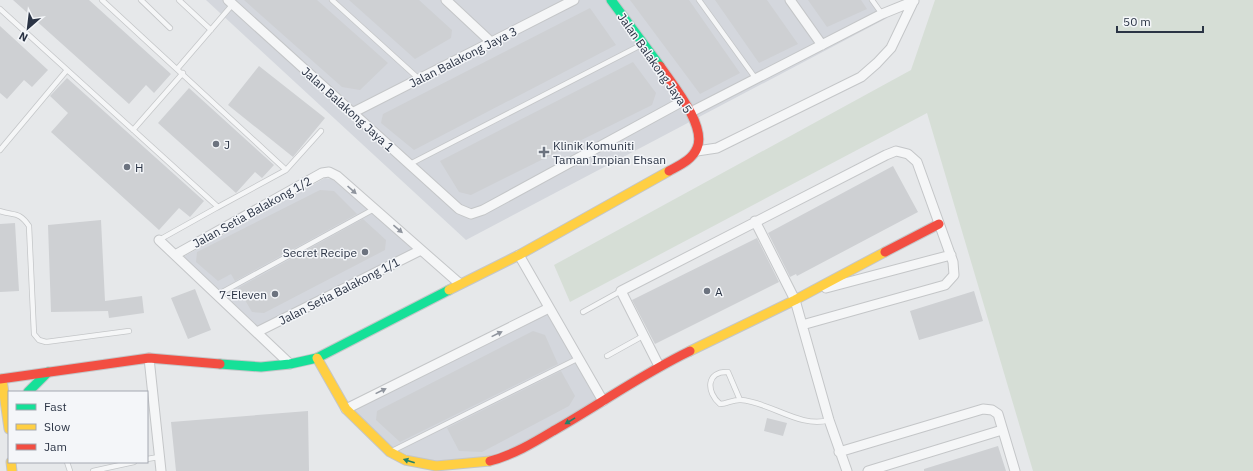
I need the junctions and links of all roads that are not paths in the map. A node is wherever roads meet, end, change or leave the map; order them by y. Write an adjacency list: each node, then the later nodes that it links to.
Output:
1 (102, 0): 20 (lane)
2 (141, 0): 15 (lane)
3 (179, 0): 16 (lane)
4 (332, 0): 23 (lane)
5 (446, 0): 17 (street)
6 (574, 0): 17 (street, Jalan Balakong Jaya 3)
7 (611, 0): 18 (street, Jalan Balakong Jaya 5)
8 (699, 0): 24 (lane)
9 (790, 0): 19 (street)
10 (872, 0): 14 (lane)
11 (914, 1): 14 (street); 31 (street)
12 (231, 2): 16 (lane); 27 (street, Jalan Balakong Jaya 1)
13 (0, 9): 21 (lane)
14 (882, 14): 19 (street)
15 (170, 28)
16 (210, 30): 20 (lane)
17 (491, 42): 23 (street, Jalan Balakong Jaya 3)
18 (643, 44): 25 (street, Jalan Balakong Jaya 5); 32 (lane)
19 (822, 45): 24 (street)
20 (178, 68): 22 (lane)
21 (67, 70): 28 (lane); 30 (lane)
22 (183, 73): 28 (lane); 33 (lane)
23 (419, 79): 27 (street, Jalan Balakong Jaya 3)
24 (756, 79): 26 (street)
25 (683, 101): 26 (street, Jalan Balakong Jaya 5); 32 (street, Jalan Balakong Jaya 1)
26 (691, 112): 31 (street, Jalan Balakong Jaya 5)
27 (352, 113): 32 (street, Jalan Balakong Jaya 1)
28 (133, 130): 34 (lane)
29 (321, 131): 33 (lane)
30 (0, 150)
31 (697, 152): 42 (street)
32 (408, 165)
33 (286, 170): 34 (lane)
34 (218, 207): 39 (lane)
35 (374, 209): 40 (street, one-way to 40); 41 (street, Jalan Setia Balakong 1/2, one-way to 35); 47 (lane)
36 (0, 212): 52 (lane)
37 (755, 221): 38 (street); 45 (street); 48 (street)
38 (939, 224): 43 (street); 46 (street)
39 (159, 240): 41 (street)
40 (422, 250): 44 (street); 53 (street, Jalan Setia Balakong 1/1)
41 (175, 255): 47 (street)
42 (519, 255): 44 (street); 49 (street)
43 (951, 255): 46 (street); 51 (street)
44 (460, 284): 57 (street)
45 (621, 292): 50 (lane); 54 (street)
46 (809, 292): 48 (street)
47 (217, 295): 53 (street)
48 (795, 300): 51 (street); 60 (street)
49 (549, 308): 58 (street); 67 (street, one-way to 49)
50 (583, 312)
51 (802, 325): 68 (street)
52 (129, 331)
53 (257, 332): 59 (street)
54 (643, 336): 55 (lane); 60 (street)
55 (607, 356)
56 (149, 358): 59 (street); 61 (street); 66 (street)
57 (317, 358): 59 (street); 67 (street)
58 (579, 358): 65 (street); 71 (lane)
59 (290, 364)
60 (659, 366): 65 (street)
61 (48, 372): 62 (street); 63 (street)
62 (1, 378): 69 (street)
63 (29, 391)
64 (740, 400): 64 (lane); 68 (lane)
65 (603, 401): 71 (street, one-way to 71)
66 (150, 402): 73 (street)
67 (346, 409): 71 (street)
68 (829, 420): 72 (street)
69 (8, 423)
70 (1002, 430): 72 (street); 79 (street); 80 (street)
71 (390, 452)
72 (839, 452): 78 (street)
73 (159, 456): 74 (lane); 77 (street)
74 (148, 459)
75 (129, 463): 76 (lane)
76 (93, 471)
77 (161, 471)
78 (846, 471)
79 (868, 471)
80 (1015, 471)

